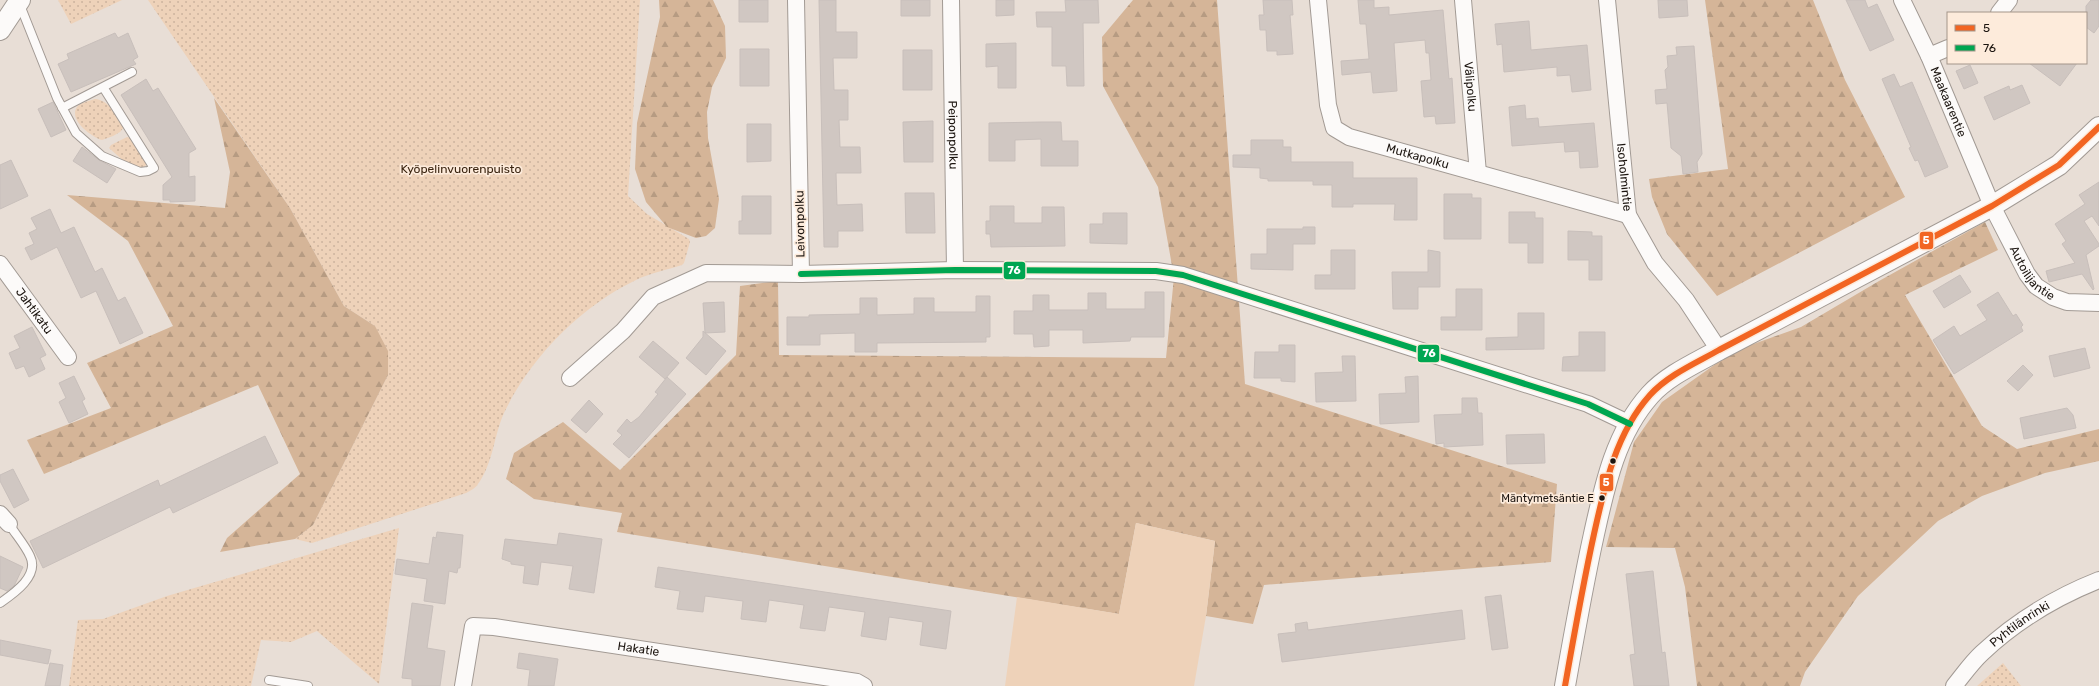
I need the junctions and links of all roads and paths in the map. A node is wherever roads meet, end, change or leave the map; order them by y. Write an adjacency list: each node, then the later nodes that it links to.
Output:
1 (796, 0): 22 (street, Leivonpolku)
2 (951, 0): 21 (street, Peiponpolku)
3 (1318, 0): 17 (street, Mutkapolku)
4 (1463, 0): 17 (street, Välipolku)
5 (1607, 0): 19 (street, Isoholmintie)
6 (1902, 0): 12 (street, Maakaarentie)
7 (2009, 0): 9 (street)
8 (20, 1): 10 (street); 15 (lane)
9 (2000, 12)
10 (0, 30)
11 (1947, 48): 12 (street)
12 (1929, 56): 18 (street, Maakaarentie)
13 (132, 72): 14 (lane)
14 (103, 87): 15 (lane); 15 (lane)
15 (62, 108)
16 (2099, 127): 18 (street)
17 (1478, 173): 19 (street, Mutkapolku)
18 (1992, 206): 23 (street, Autoilijantie); 24 (street)
19 (1628, 215): 24 (street, Isoholmintie)
20 (0, 264): 25 (street, Jahtikatu)
21 (955, 270): 22 (street); 27 (street)
22 (801, 274): 26 (street, Leivonpolku)
23 (2099, 303)
24 (1719, 350): 27 (street)
25 (68, 357)
26 (570, 378)
27 (1630, 424): 35 (street)
28 (3, 519): 30 (lane)
29 (2099, 580): 36 (street, Pyhtilänrinki)
30 (0, 603)
31 (269, 680): 32 (lane)
32 (308, 686)
33 (463, 686): 34 (street, Hakatie)
34 (864, 686)
35 (1565, 686)
36 (1954, 686)

